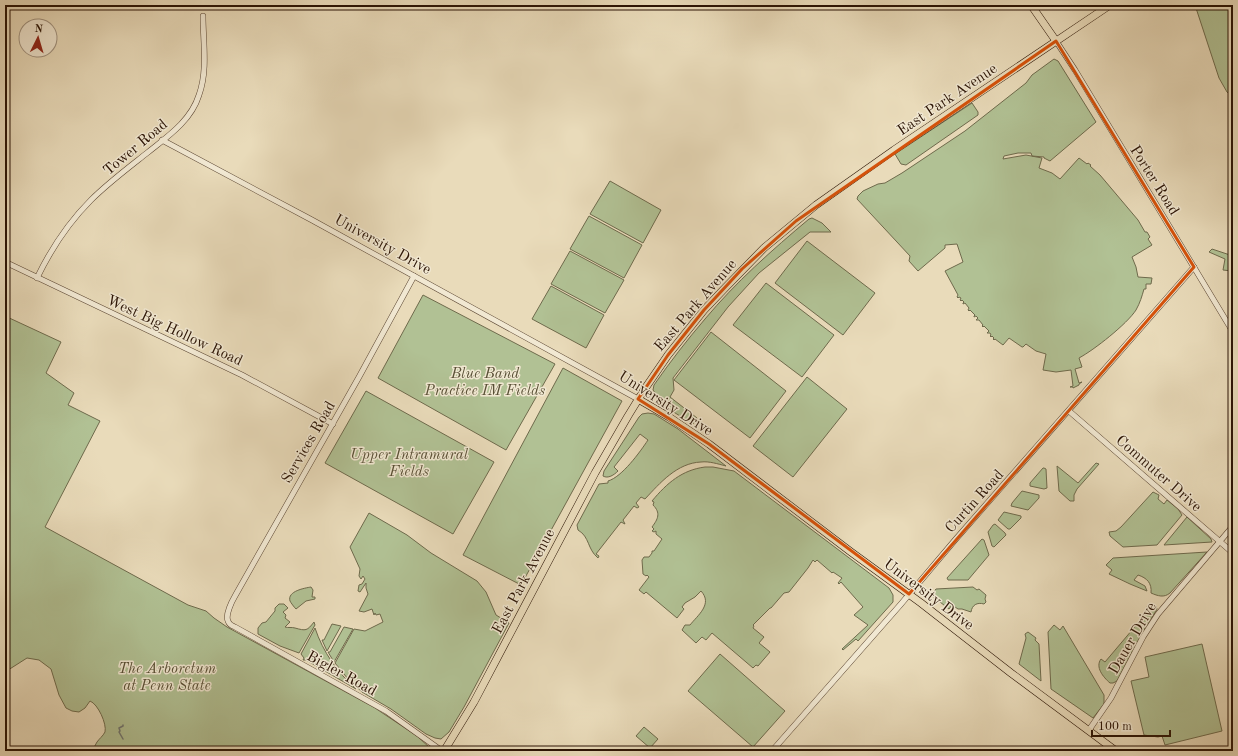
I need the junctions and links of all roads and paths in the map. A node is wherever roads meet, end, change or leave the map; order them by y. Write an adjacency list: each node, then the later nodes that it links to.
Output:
1 (1031, 5): 4 (main road)
2 (1110, 5): 4 (main road, East Park Avenue)
3 (203, 16): 5 (street, Tower Road)
4 (1056, 41): 7 (street, Porter Road); 11 (main road, East Park Avenue)
5 (162, 140): 8 (street, University Drive); 9 (street, Tower Road)
6 (5, 262): 9 (street, West Big Hollow Road)
7 (1194, 267): 10 (street, Porter Road); 12 (street, Curtin Road)
8 (414, 276): 11 (street, University Drive); 13 (street, Services Road)
9 (37, 278): 13 (street, West Big Hollow Road)
10 (1233, 332)
11 (638, 400): 17 (main road, University Drive); 20 (main road, East Park Avenue)
12 (1069, 411): 15 (street, Commuter Drive); 17 (street, Curtin Road)
13 (333, 424): 18 (street, Services Road)
14 (1233, 526): 15 (street, Dauer Drive)
15 (1220, 541): 16 (street, Commuter Drive); 19 (street, Dauer Drive)
16 (1233, 553)
17 (909, 594): 19 (main road, University Drive); 21 (street, Curtin Road)
18 (228, 622): 20 (street, Bigler Road)
19 (1088, 730): 22 (main road, University Drive)
20 (443, 751)
21 (772, 751)
22 (1116, 751)

